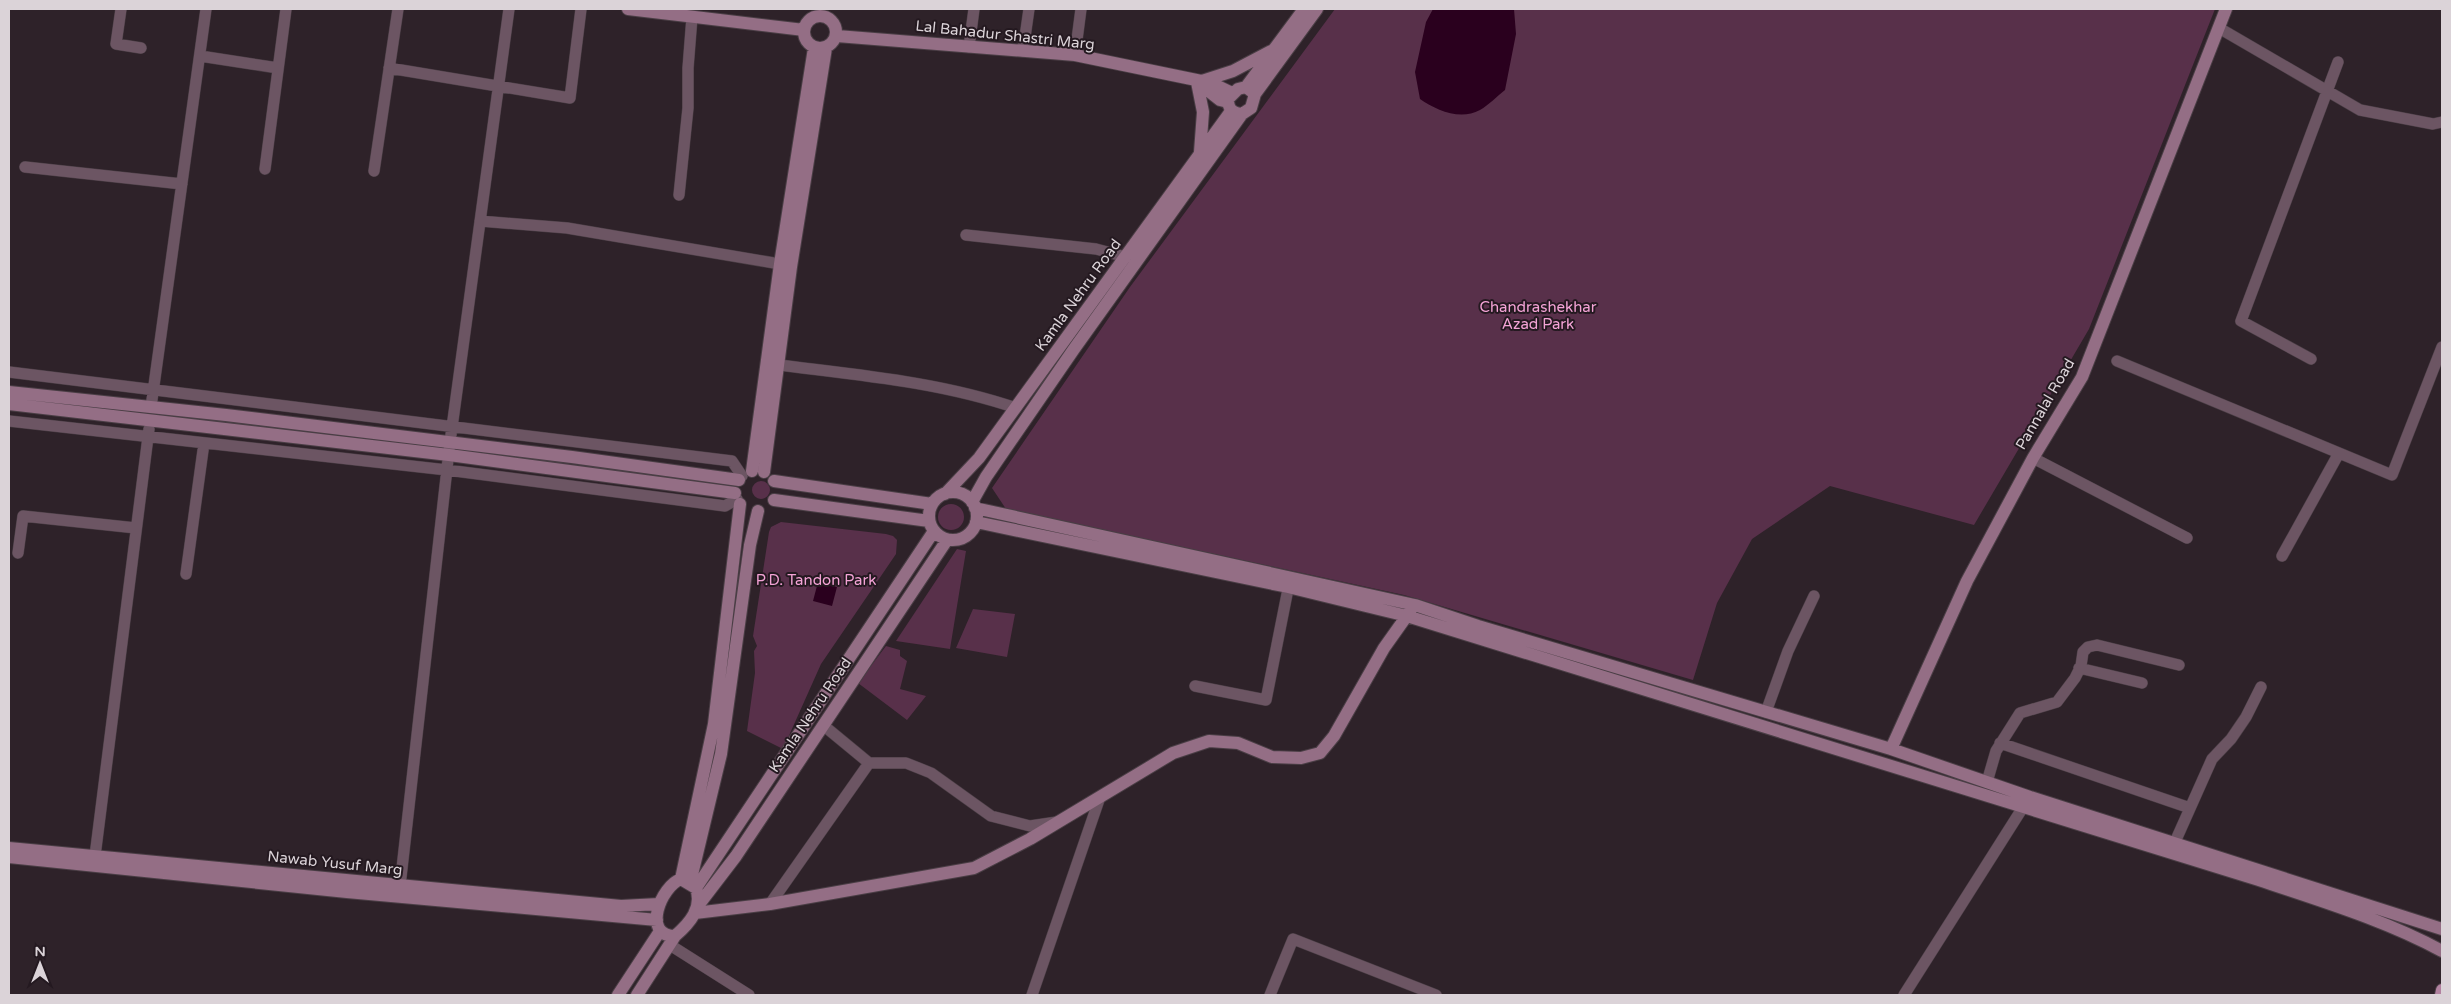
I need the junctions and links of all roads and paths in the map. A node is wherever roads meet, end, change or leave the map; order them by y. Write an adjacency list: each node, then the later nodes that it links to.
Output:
1 (121, 9): 20 (street)
2 (206, 9): 25 (street)
3 (286, 9): 27 (street)
4 (398, 9): 28 (street)
5 (509, 9): 30 (street)
6 (581, 9): 30 (street)
7 (628, 9): 15 (main road)
8 (974, 9): 19 (street)
9 (1028, 9): 23 (street)
10 (1080, 9): 24 (street)
11 (1304, 9): 22 (main road)
12 (1317, 9): 31 (main road)
13 (2226, 9): 16 (main road, Pannalal Road)
14 (823, 13): 17 (main road); 18 (main road)
15 (692, 17): 17 (main road); 40 (street)
16 (2219, 28): 32 (street); 63 (main road, Pannalal Road)
17 (804, 30): 21 (main road)
18 (836, 36): 19 (main road, Lal Bahadur Shastri Marg); 21 (main road)
19 (969, 47): 23 (main road, Lal Bahadur Shastri Marg)
20 (141, 48)
21 (820, 48): 44 (main road); 48 (main road)
22 (1274, 48): 29 (main road); 31 (main road)
23 (1023, 52): 24 (main road, Lal Bahadur Shastri Marg)
24 (1075, 55): 29 (main road, Lal Bahadur Shastri Marg)
25 (200, 56): 27 (street); 39 (street)
26 (2338, 62): 32 (street)
27 (278, 68): 37 (street)
28 (390, 68): 30 (street); 38 (street)
29 (1198, 82): 33 (main road); 35 (main road)
30 (498, 86): 41 (street)
31 (1251, 91): 33 (main road); 33 (main road)
32 (2328, 91): 34 (street); 46 (street)
33 (1233, 105): 35 (main road, Kamla Nehru Road); 70 (main road, Kamla Nehru Road)
34 (2442, 122)
35 (1200, 152): 43 (main road, Kamla Nehru Road)
36 (25, 167): 39 (street)
37 (265, 169)
38 (374, 171)
39 (182, 184): 50 (street)
40 (678, 195)
41 (480, 221): 44 (street); 57 (street)
42 (966, 235): 43 (street)
43 (1126, 257): 54 (main road, Kamla Nehru Road)
44 (780, 264): 65 (main road)
45 (2442, 347): 61 (street)
46 (2311, 359)
47 (2117, 361): 61 (street)
48 (779, 365): 54 (street); 65 (main road)
49 (9, 372): 50 (street)
50 (154, 390): 53 (street); 57 (street)
51 (9, 392): 53 (main road)
52 (9, 404): 56 (main road)
53 (151, 407): 59 (main road)
54 (1016, 408): 66 (main road, Kamla Nehru Road)
55 (9, 421): 58 (street)
56 (150, 421): 58 (street); 62 (main road)
57 (452, 425): 59 (street); 65 (street)
58 (148, 435): 60 (street); 74 (street)
59 (450, 442): 62 (street); 65 (main road)
60 (204, 443): 64 (street); 79 (street)
61 (2339, 453): 78 (street)
62 (449, 455): 64 (street); 67 (main road)
63 (2033, 458): 75 (street); 91 (main road, Pannalal Road)
64 (447, 470): 67 (street); 103 (street)
65 (754, 476): 67 (main road); 68 (main road); 69 (main road)
66 (945, 494): 69 (main road); 70 (main road)
67 (738, 498): 71 (main road); 102 (main road)
68 (774, 500): 71 (main road); 73 (main road)
69 (932, 504): 73 (main road)
70 (973, 505): 72 (main road); 80 (main road)
71 (758, 511): 102 (main road)
72 (976, 522): 76 (main road); 80 (main road)
73 (931, 526): 76 (main road); 102 (main road, Kamla Nehru Road)
74 (136, 528): 77 (street); 100 (street)
75 (2187, 538)
76 (947, 540): 89 (main road, Kamla Nehru Road)
77 (18, 553)
78 (2282, 556)
79 (186, 574)
80 (1289, 582): 82 (main road); 86 (street)
81 (1814, 596): 88 (street)
82 (1411, 611): 88 (main road); 94 (main road); 95 (main road)
83 (2179, 664): 84 (street)
84 (2080, 668): 85 (street); 90 (street)
85 (2142, 683)
86 (1195, 686)
87 (2261, 687): 96 (street)
88 (1766, 712): 91 (main road)
89 (823, 725): 92 (street); 106 (main road, Kamla Nehru Road)
90 (2000, 743): 93 (street); 96 (street)
91 (1891, 749): 93 (main road)
92 (869, 763): 97 (street); 105 (street)
93 (1987, 782): 95 (main road)
94 (1100, 797): 97 (main road); 115 (street)
95 (2026, 802): 98 (main road); 110 (main road); 118 (street)
96 (2190, 808): 98 (street)
97 (1060, 821): 105 (main road)
98 (2175, 842): 108 (main road)
99 (9, 848): 100 (main road, Nawab Yusuf Marg)
100 (95, 856): 103 (main road, Nawab Yusuf Marg)
101 (9, 857): 107 (main road)
102 (689, 883): 104 (main road, Kamla Nehru Road); 106 (main road)
103 (400, 886): 104 (main road, Nawab Yusuf Marg)
104 (659, 904): 107 (main road)
105 (770, 904): 106 (main road)
106 (696, 910): 109 (main road, Kamla Nehru Road)
107 (658, 925): 109 (main road); 112 (main road)
108 (2442, 929)
109 (673, 941): 113 (main road); 114 (street)
110 (2442, 951)
111 (2442, 990): 119 (main road)
112 (618, 995)
113 (637, 995)
114 (749, 995)
115 (1032, 995)
116 (1270, 995): 117 (street)
117 (1436, 995)
118 (1904, 995)
119 (2440, 995)

